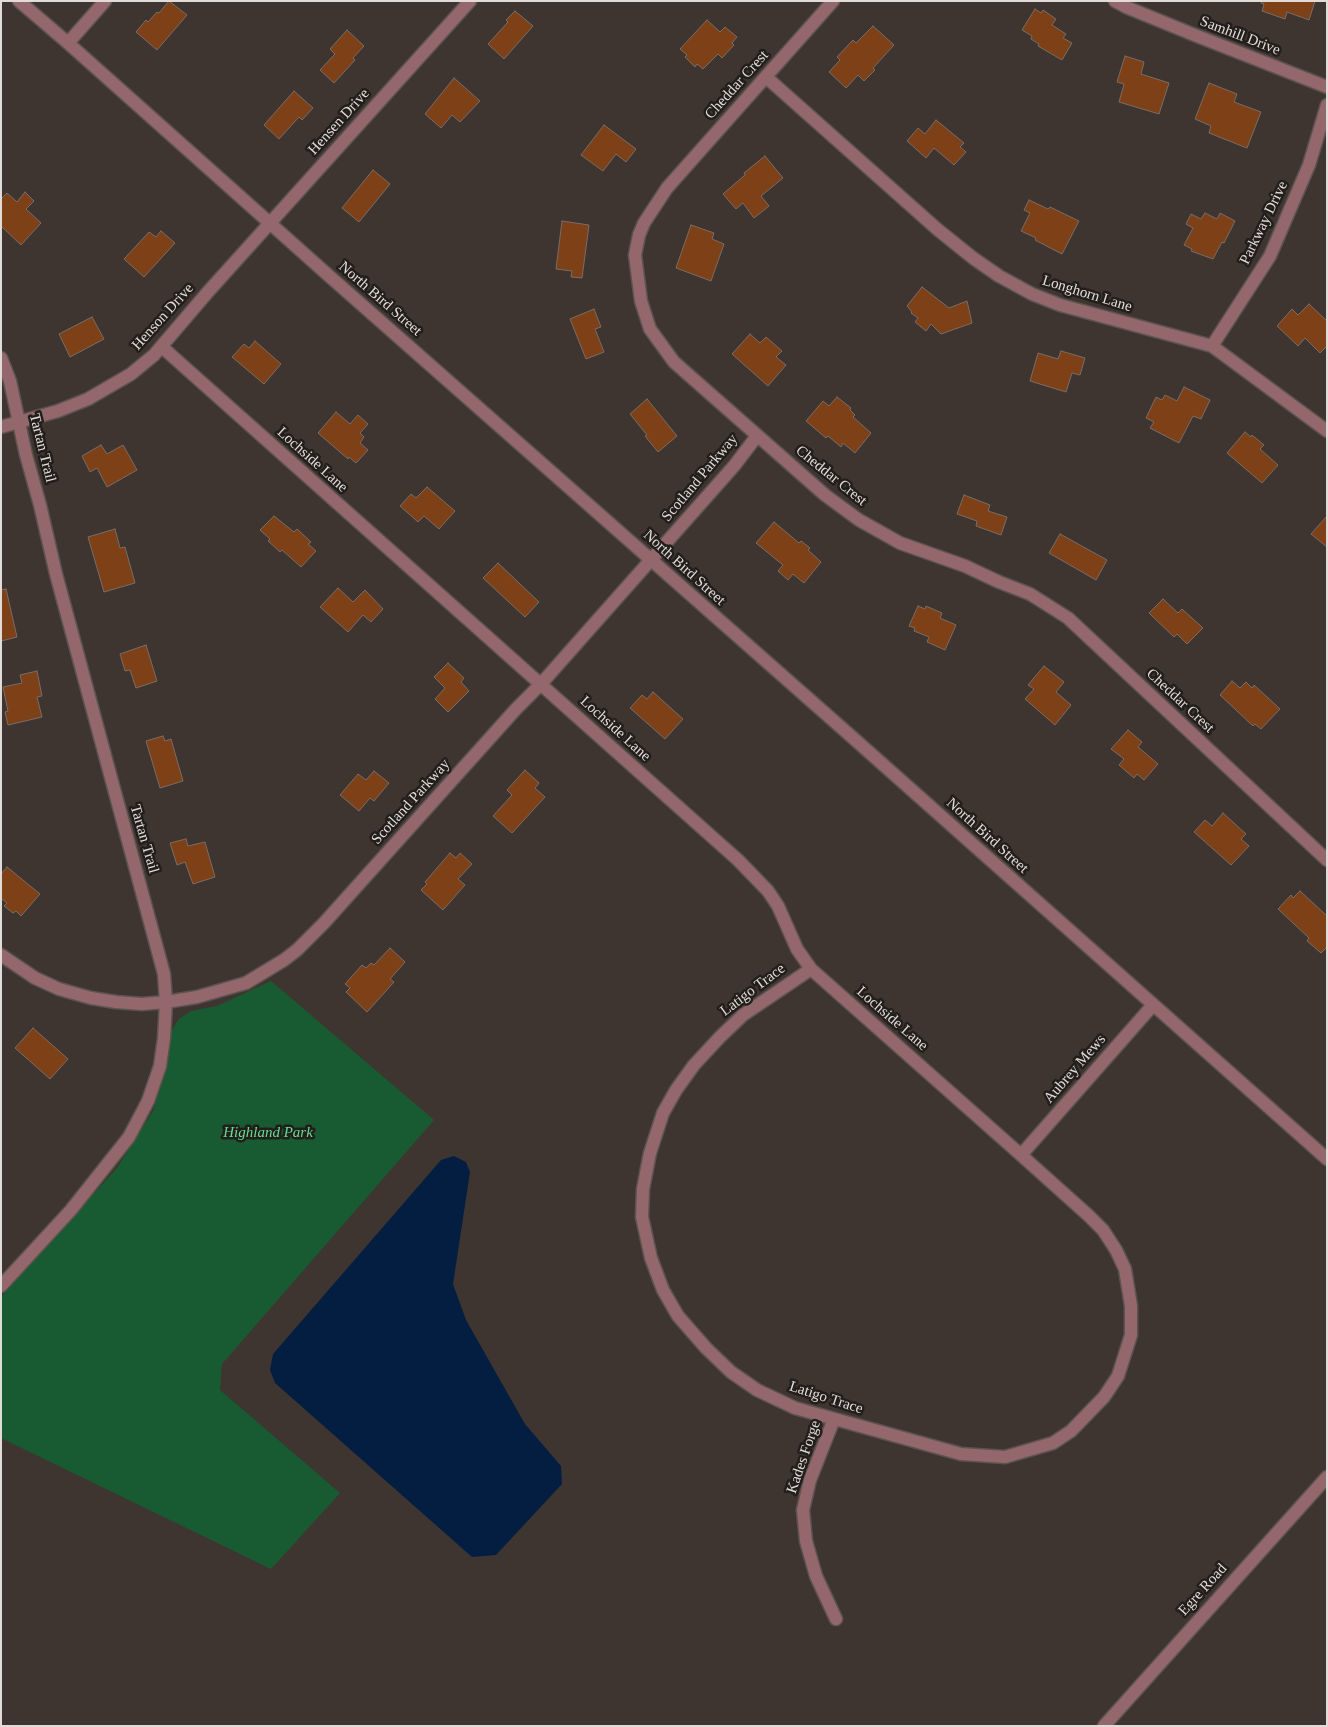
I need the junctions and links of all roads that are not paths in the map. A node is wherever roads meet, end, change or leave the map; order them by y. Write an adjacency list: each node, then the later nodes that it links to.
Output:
1 (19, 1): 6 (street, North Bird Street)
2 (104, 1): 6 (street)
3 (470, 1): 10 (street, Hensen Drive)
4 (833, 1): 7 (street, Cheddar Crest)
5 (1115, 1): 8 (street, Samhill Drive)
6 (68, 43): 10 (street, North Bird Street)
7 (766, 77): 12 (street, Longhorn Lane); 18 (street, Cheddar Crest)
8 (1327, 87)
9 (1327, 106): 12 (street, Parkway Drive)
10 (270, 223): 11 (street, Hensen Drive); 19 (street, North Bird Street)
11 (232, 265): 13 (street, Henson Drive)
12 (1212, 346): 17 (street, Longhorn Lane)
13 (162, 347): 15 (street, Henson Drive); 20 (street, Lochside Lane)
14 (1, 358): 15 (street, Tartan Trail)
15 (19, 423): 16 (street, Henson Drive); 24 (street, Tartan Trail)
16 (1, 427)
17 (1327, 431)
18 (757, 436): 19 (street, Scotland Parkway); 21 (street, Cheddar Crest)
19 (652, 560): 20 (street, Scotland Parkway); 25 (street, North Bird Street)
20 (540, 685): 23 (street, Lochside Lane); 24 (street, Scotland Parkway)
21 (1327, 860)
22 (1, 955): 24 (street, Scotland Parkway)
23 (811, 969): 26 (street, Lochside Lane); 29 (street, Latigo Trace)
24 (166, 1002): 28 (street, Tartan Trail)
25 (1153, 1005): 26 (street, Aubrey Mews); 27 (street, North Bird Street)
26 (1022, 1155): 29 (street, Latigo Trace)
27 (1327, 1159)
28 (1, 1286)
29 (834, 1419): 31 (street, Kades Forge)
30 (1327, 1477): 32 (street, Egre Road)
31 (836, 1619)
32 (1104, 1726)

